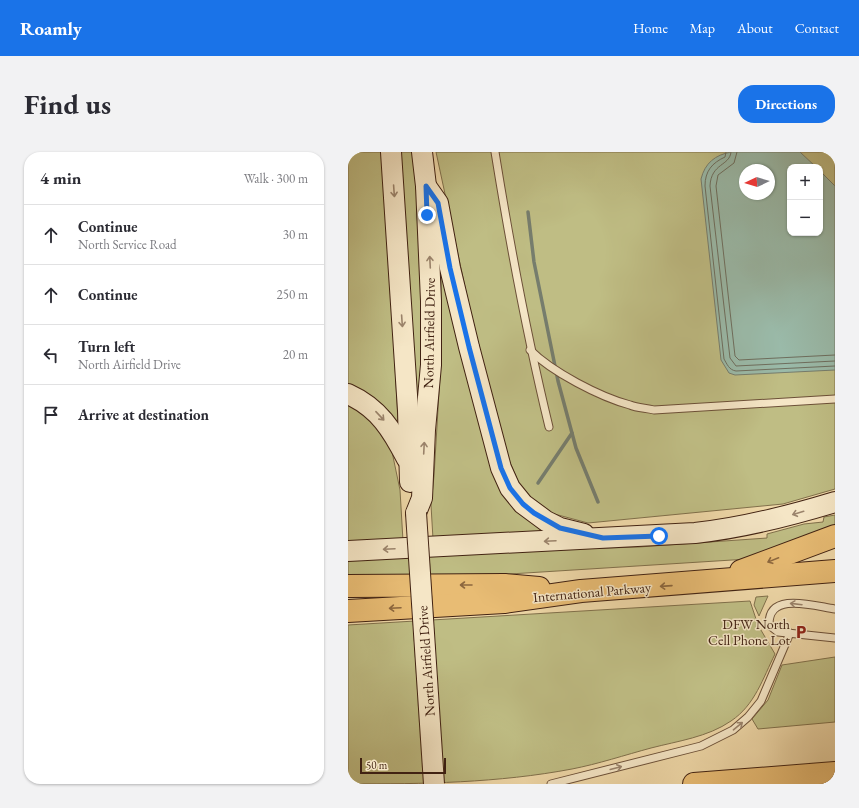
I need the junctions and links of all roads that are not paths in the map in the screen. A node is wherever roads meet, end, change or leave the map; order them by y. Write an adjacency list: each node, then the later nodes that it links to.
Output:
1 (391, 152): 9 (main road, North Airfield Drive, one-way to 9)
2 (422, 152): 4 (main road, North Airfield Drive)
3 (495, 152): 5 (lane)
4 (426, 186): 11 (main road, North Airfield Drive, one-way to 4); 13 (main road)
5 (530, 350): 7 (lane); 8 (lane)
6 (348, 394): 9 (main road, one-way to 9)
7 (835, 399)
8 (548, 427)
9 (410, 464): 11 (main road, North Airfield Drive)
10 (835, 502): 13 (main road, one-way to 13)
11 (416, 513): 24 (main road, North Airfield Drive, bridge)
12 (835, 536): 16 (highway, one-way to 16)
13 (603, 538): 14 (main road, one-way to 14)
14 (348, 551)
15 (835, 571): 16 (highway, International Parkway)
16 (705, 583): 18 (highway, International Parkway, one-way to 18)
17 (348, 586): 18 (highway, one-way to 17)
18 (581, 591): 20 (highway, International Parkway, one-way to 20)
19 (835, 609): 21 (lane, one-way to 21)
20 (348, 611)
21 (790, 633): 22 (lane); 25 (lane, one-way to 21)
22 (835, 638)
23 (835, 773): 26 (highway)
24 (434, 784)
25 (551, 784)
26 (695, 784)

